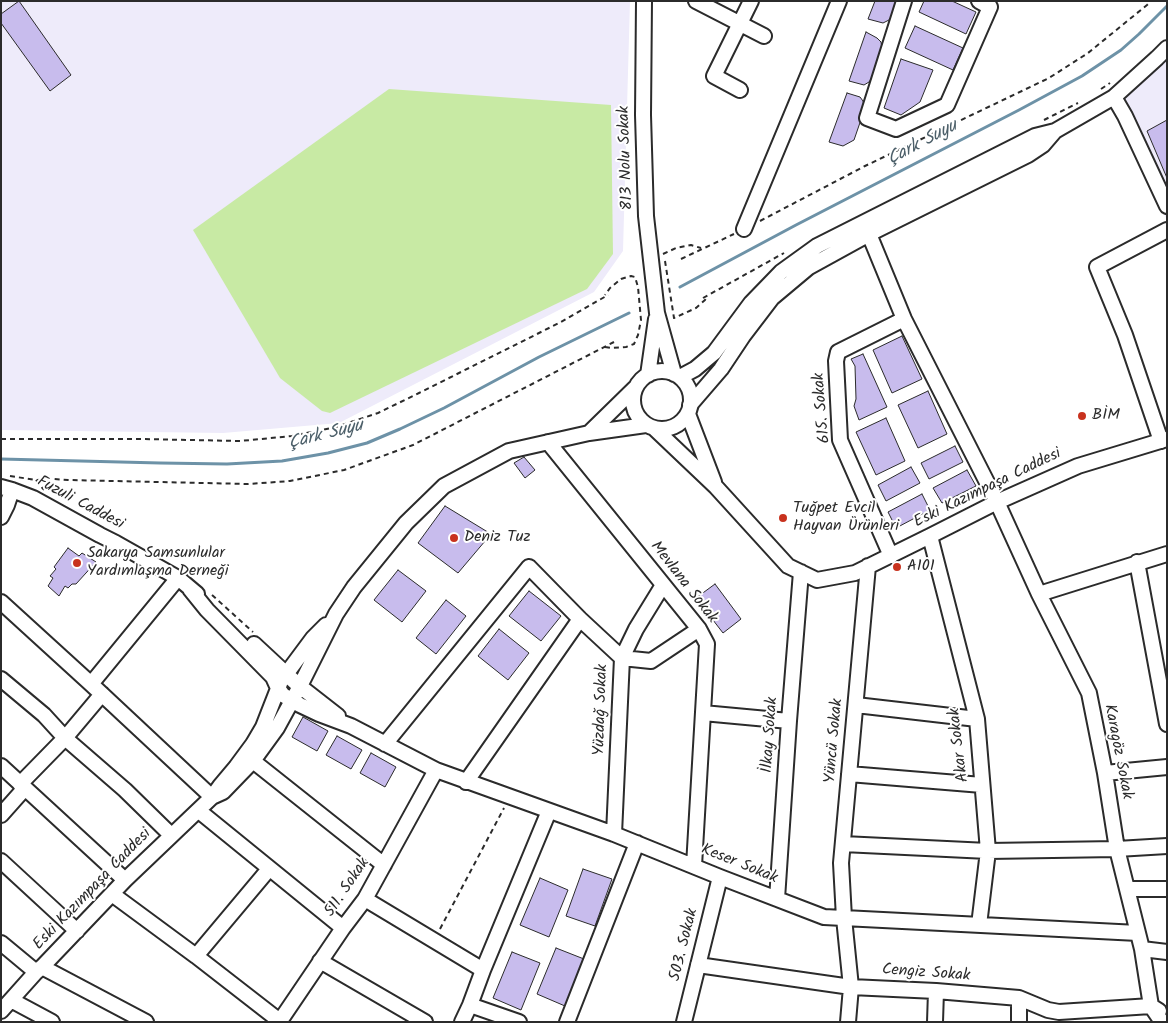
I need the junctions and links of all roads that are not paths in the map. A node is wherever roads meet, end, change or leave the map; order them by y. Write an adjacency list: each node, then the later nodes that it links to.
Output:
1 (644, 1): 17 (street, 813 Nolu Sokak)
2 (696, 1): 7 (street)
3 (751, 1): 7 (street)
4 (839, 1): 14 (street)
5 (904, 1): 6 (street)
6 (985, 4)
7 (740, 24): 8 (street); 10 (street)
8 (764, 36)
9 (1167, 48): 11 (street)
10 (740, 90)
11 (1114, 97): 12 (street); 13 (street)
12 (1055, 130): 16 (street); 20 (street)
13 (1167, 206)
14 (744, 230)
15 (1167, 230): 25 (street)
16 (869, 234): 18 (street); 22 (street)
17 (656, 313): 19 (street); 20 (street)
18 (904, 319): 29 (street); 33 (street, 615. Sokak)
19 (648, 374): 20 (street); 21 (street)
20 (677, 376): 22 (street)
21 (636, 387): 23 (street); 24 (street)
22 (689, 409): 23 (street); 28 (street, Eski Kazımpaşa Caddesi)
23 (650, 427): 24 (street, Eski Kazımpaşa Caddesi); 28 (street, Eski Kazımpaşa Caddesi)
24 (589, 432): 26 (street, Eski Kazımpaşa Caddesi)
25 (1164, 440): 29 (street, Eski Kazımpaşa Caddesi)
26 (548, 442): 38 (street, Mevlana Sokak); 42 (street, Eski Kazımpaşa Caddesi)
27 (7, 484): 30 (street); 37 (street, Fuzuli Caddesi)
28 (716, 487): 36 (street, Eski Kazımpaşa Caddesi)
29 (997, 502): 31 (street, Eski Kazımpaşa Caddesi); 40 (street, Karagöz Sokak)
30 (1, 517)
31 (930, 536): 33 (street, Eski Kazımpaşa Caddesi); 55 (street, Akar Sokak)
32 (1167, 554): 34 (street)
33 (891, 556): 35 (street, Eski Kazımpaşa Caddesi)
34 (1137, 562): 40 (street); 57 (street)
35 (868, 566): 36 (street, Eski Kazımpaşa Caddesi); 53 (street, Yüncü Sokak)
36 (801, 572): 56 (street, İlkay Sokak)
37 (178, 578): 39 (street, Fuzuli Caddesi); 48 (street)
38 (664, 584): 44 (street, Mevlana Sokak); 45 (street)
39 (190, 589): 46 (street); 50 (street)
40 (1039, 594): 65 (street, Karagöz Sokak)
41 (1, 602): 48 (street)
42 (336, 614): 46 (street, Eski Kazımpaşa Caddesi); 49 (street, Eski Kazımpaşa Caddesi)
43 (580, 618): 45 (street, Yüzdağ Sokak); 60 (street, Yüzdağ Sokak); 67 (street)
44 (699, 629): 45 (street); 54 (street, Mevlana Sokak)
45 (622, 658): 74 (street, Yüzdağ Sokak)
46 (286, 674): 49 (street); 50 (street, Eski Kazımpaşa Caddesi)
47 (1, 679): 59 (street)
48 (91, 684): 51 (street)
49 (300, 686): 52 (street, Eski Kazımpaşa Caddesi); 58 (street)
50 (278, 688): 52 (street); 70 (street, Eski Kazımpaşa Caddesi)
51 (102, 694): 59 (street); 70 (street)
52 (292, 701): 58 (street); 61 (street, Eski Kazımpaşa Caddesi)
53 (856, 705): 55 (street); 66 (street, Yüncü Sokak)
54 (703, 713): 56 (street); 83 (street, Mevlana Sokak)
55 (977, 719): 68 (street, Akar Sokak)
56 (789, 721): 91 (street, İlkay Sokak)
57 (1167, 724)
58 (351, 726): 60 (street, Keser Sokak)
59 (65, 738): 69 (street); 75 (street)
60 (385, 744): 64 (street, Keser Sokak)
61 (253, 761): 70 (street, Eski Kazımpaşa Caddesi); 82 (street)
62 (1, 766): 69 (street)
63 (1167, 767): 65 (street)
64 (436, 770): 67 (street, Keser Sokak); 82 (street, 511. Sokak)
65 (1105, 773): 79 (street, Karagöz Sokak)
66 (850, 774): 68 (street); 77 (street, Yüncü Sokak)
67 (466, 782): 72 (street, Keser Sokak)
68 (982, 785): 80 (street, Akar Sokak)
69 (23, 786): 73 (street); 86 (street)
70 (212, 797): 71 (street, Eski Kazımpaşa Caddesi)
71 (198, 811): 75 (street, Eski Kazımpaşa Caddesi); 84 (street)
72 (549, 811): 74 (street, Keser Sokak); 104 (street)
73 (1, 815)
74 (614, 834): 76 (street, Keser Sokak)
75 (171, 835): 86 (street, Eski Kazımpaşa Caddesi)
76 (637, 843): 83 (street, Keser Sokak); 119 (street)
77 (843, 844): 80 (street); 92 (street, Yüncü Sokak)
78 (1167, 846): 79 (street)
79 (1117, 849): 80 (street); 87 (street, Karagöz Sokak)
80 (988, 851): 93 (street, Akar Sokak)
81 (1, 861): 95 (street)
82 (384, 865): 90 (street, 511. Sokak)
83 (694, 866): 85 (street, Keser Sokak)
84 (269, 869): 94 (street); 100 (street)
85 (720, 877): 91 (street, Keser Sokak); 102 (street, 503. Sokak)
86 (125, 880): 89 (street, Eski Kazımpaşa Caddesi)
87 (1127, 889): 88 (street); 96 (street, Karagöz Sokak)
88 (1167, 889)
89 (112, 894): 95 (street, Eski Kazımpaşa Caddesi); 100 (street)
90 (365, 899): 94 (street, 511. Sokak); 104 (street)
91 (777, 899): 92 (street, Keser Sokak)
92 (844, 918): 93 (street, Keser Sokak); 105 (street, Yüncü Sokak)
93 (979, 925): 96 (street, Keser Sokak)
94 (342, 928): 101 (street, 511. Sokak)
95 (77, 931): 103 (street, Eski Kazımpaşa Caddesi)
96 (1138, 932): 98 (street, Karagöz Sokak)
97 (1, 943): 103 (street)
98 (1142, 949): 99 (street); 110 (street, Karagöz Sokak)
99 (1167, 952)
100 (196, 956): 113 (street)
101 (320, 961): 113 (street, 511. Sokak); 116 (street)
102 (698, 965): 105 (street, Cengiz Sokak); 120 (street, 503. Sokak)
103 (39, 970): 108 (street, Eski Kazımpaşa Caddesi); 115 (street)
104 (483, 970): 109 (street)
105 (851, 987): 106 (street, Cengiz Sokak); 121 (street, Yüncü Sokak)
106 (936, 991): 107 (street, Cengiz Sokak); 122 (street)
107 (1019, 998): 110 (street, Cengiz Sokak); 123 (street)
108 (11, 1000): 111 (street, Eski Kazımpaşa Caddesi); 114 (street)
109 (470, 1005): 117 (street); 118 (street)
110 (1151, 1006): 112 (street); 124 (street, Karagöz Sokak)
111 (1, 1011)
112 (1167, 1016)
113 (280, 1021)
114 (52, 1022)
115 (146, 1022)
116 (425, 1022)
117 (462, 1022)
118 (519, 1022)
119 (567, 1022)
120 (684, 1022)
121 (848, 1022)
122 (934, 1022)
123 (1019, 1022)
124 (1162, 1022)

